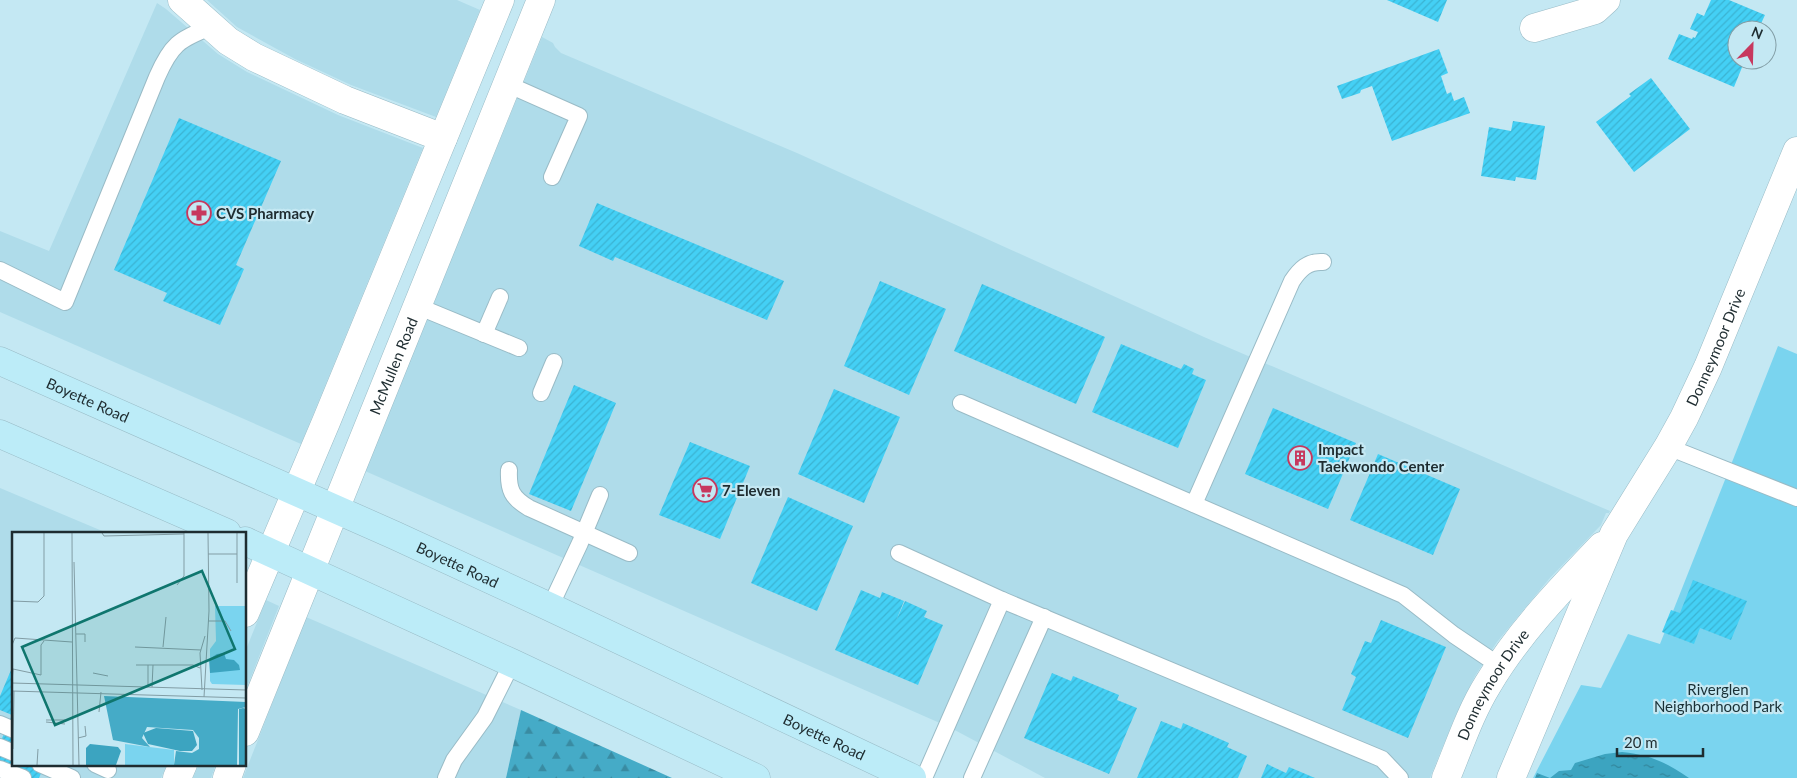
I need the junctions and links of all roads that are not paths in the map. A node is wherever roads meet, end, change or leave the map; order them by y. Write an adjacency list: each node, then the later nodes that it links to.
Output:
1 (182, 0): 5 (street)
2 (500, 0): 8 (street)
3 (541, 0): 7 (street, McMullen Road)
4 (1606, 0): 6 (street)
5 (212, 27): 8 (street); 12 (lane)
6 (1534, 28)
7 (507, 84): 10 (lane); 14 (street, McMullen Road)
8 (444, 138): 24 (street)
9 (1797, 151): 22 (street, Donneymoor Drive)
10 (552, 177)
11 (1323, 262): 27 (lane)
12 (0, 270)
13 (500, 297): 15 (lane)
14 (417, 306): 15 (lane); 28 (street, McMullen Road)
15 (484, 334): 16 (lane)
16 (519, 348)
17 (0, 361): 24 (main road, Boyette Road)
18 (554, 362): 19 (lane)
19 (541, 393)
20 (961, 403): 27 (lane)
21 (0, 434): 29 (main road)
22 (1668, 447): 26 (lane); 31 (street, Donneymoor Drive)
23 (509, 470): 30 (lane)
24 (296, 492): 28 (main road, Boyette Road); 33 (street)
25 (600, 495): 30 (lane)
26 (1797, 498)
27 (1194, 504): 42 (lane)
28 (334, 509): 36 (street, McMullen Road); 38 (main road, Boyette Road)
29 (225, 532)
30 (585, 533): 34 (lane); 38 (lane)
31 (1614, 534): 42 (street, Donneymoor Drive); 63 (street, Donneymoor Drive)
32 (246, 541): 33 (main road)
33 (270, 553): 36 (main road); 39 (street)
34 (629, 553)
35 (899, 553): 37 (lane)
36 (309, 571): 41 (main road); 45 (street, McMullen Road)
37 (1002, 600): 40 (lane); 59 (lane)
38 (550, 607): 58 (main road, Boyette Road)
39 (246, 611)
40 (1044, 617): 60 (lane); 61 (lane)
41 (512, 663): 56 (lane); 57 (main road)
42 (1500, 666): 62 (street, Donneymoor Drive)
43 (0, 724): 44 (lane)
44 (12, 729)
45 (246, 729)
46 (0, 747): 47 (lane)
47 (12, 752)
48 (45, 766): 53 (lane)
49 (182, 766): 54 (street)
50 (231, 766): 55 (street)
51 (0, 769): 52 (lane)
52 (22, 778)
53 (72, 778)
54 (177, 778)
55 (227, 778)
56 (446, 778)
57 (756, 778)
58 (912, 778)
59 (924, 778)
60 (972, 778)
61 (1400, 778)
62 (1446, 778)
63 (1510, 778)

